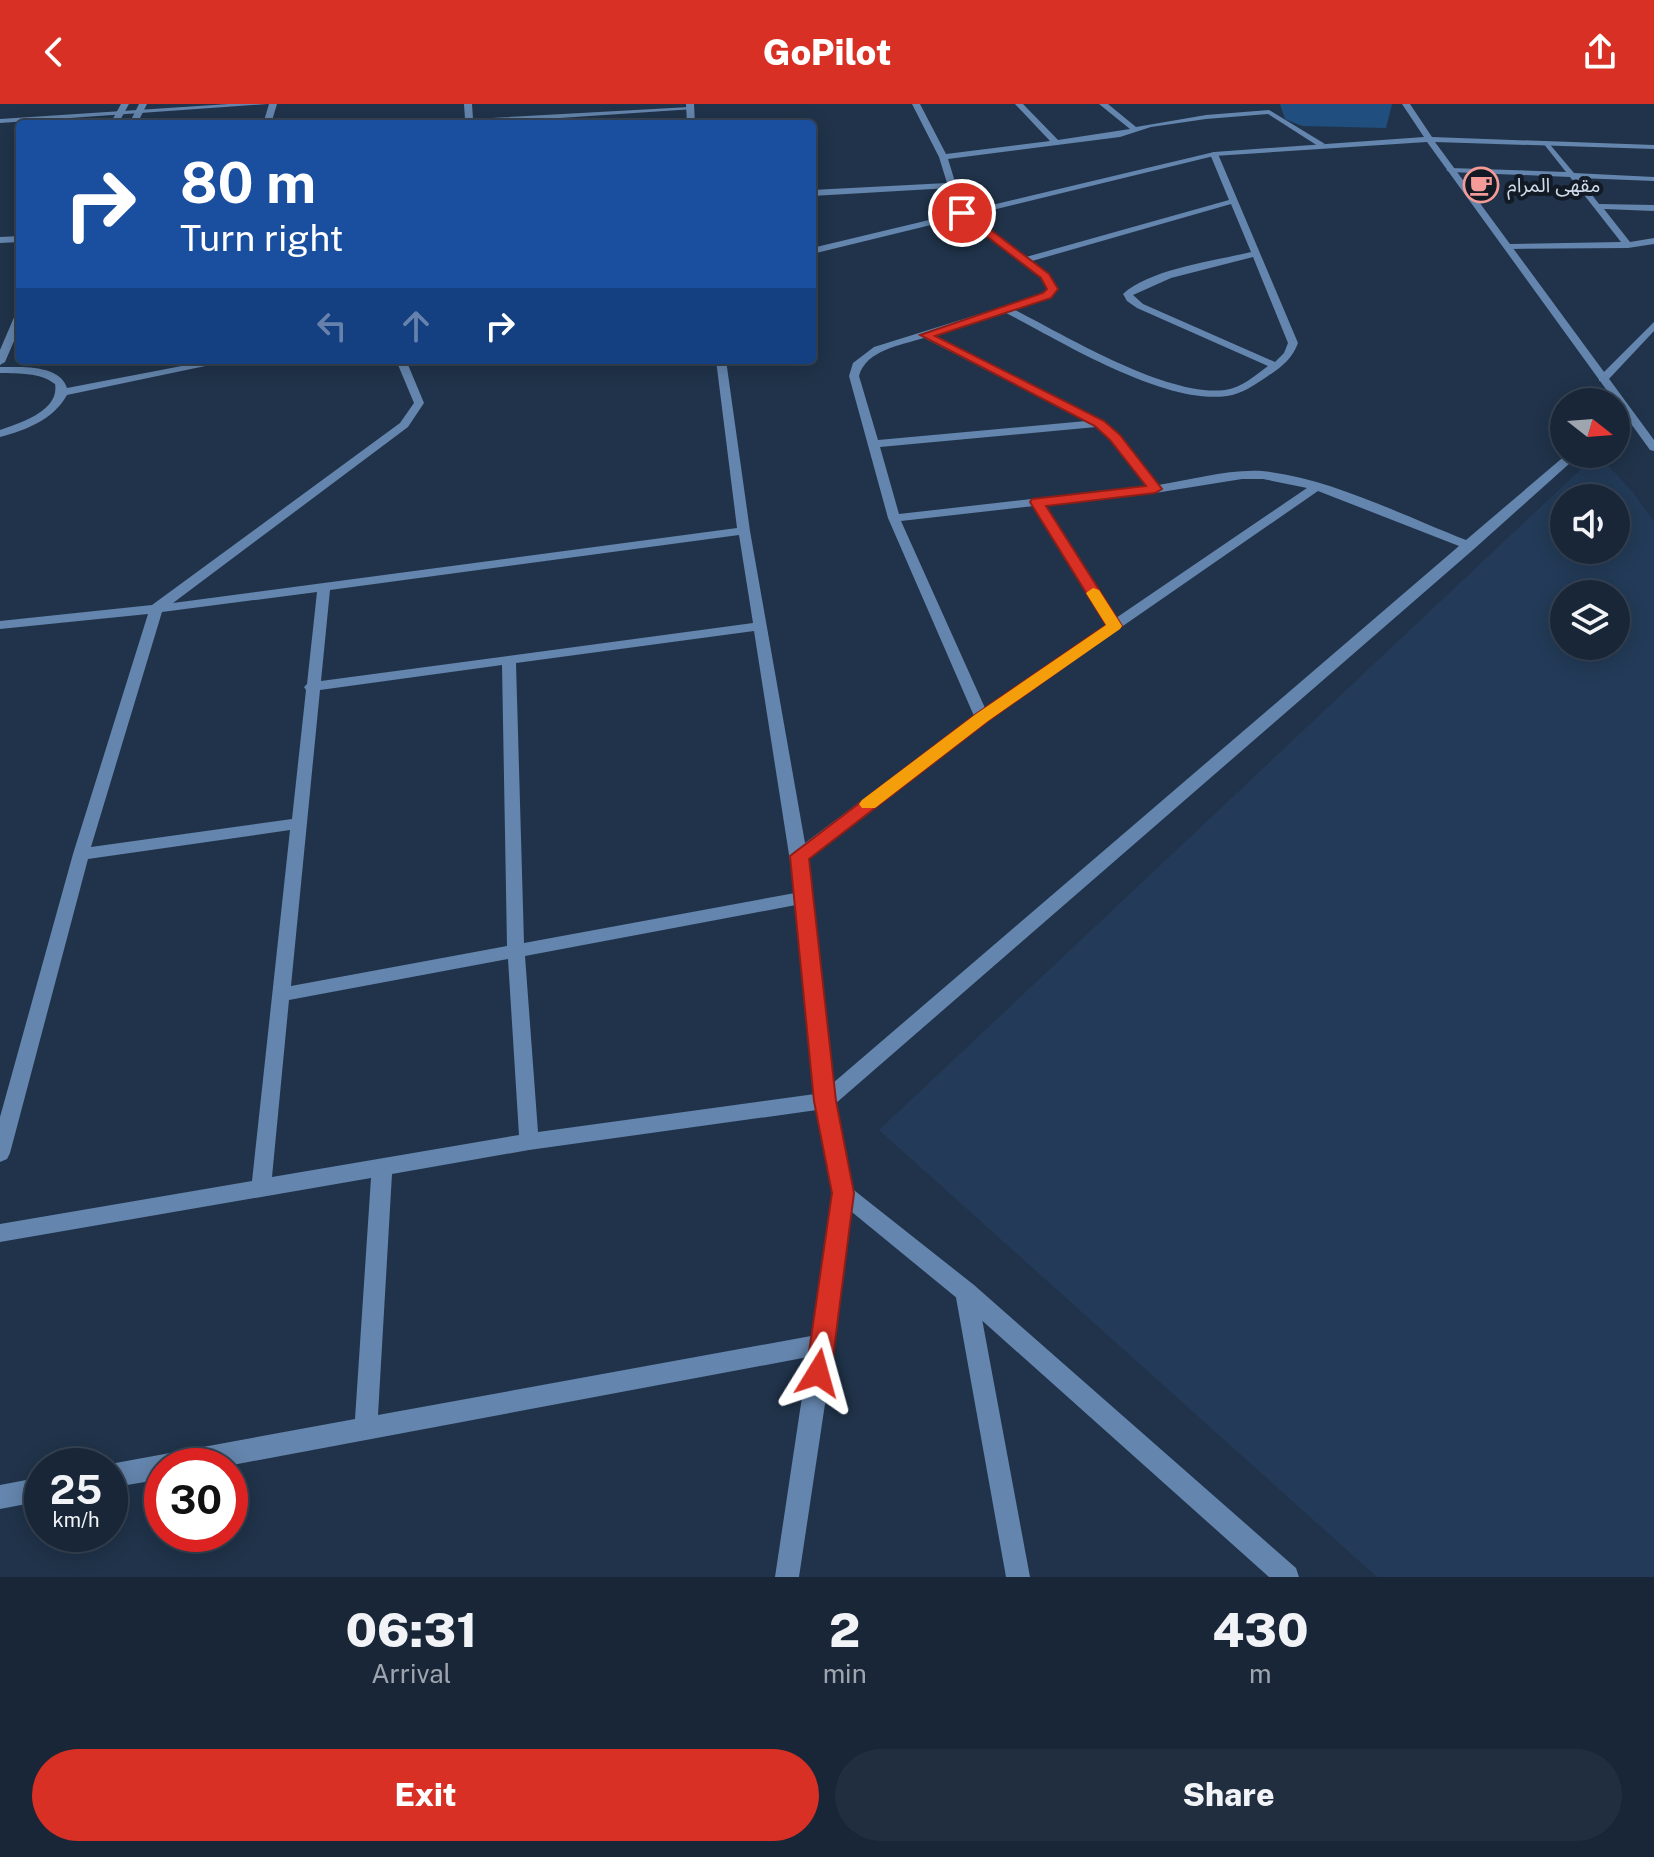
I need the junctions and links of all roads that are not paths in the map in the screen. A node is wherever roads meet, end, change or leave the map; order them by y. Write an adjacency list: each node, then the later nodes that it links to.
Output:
1 (125, 104): 12 (street)
2 (264, 104): 9 (street)
3 (916, 104): 24 (street)
4 (1019, 104): 20 (street)
5 (1103, 104): 17 (street)
6 (1255, 104): 11 (street)
7 (1406, 104): 18 (street)
8 (690, 106): 16 (street)
9 (141, 108): 12 (street)
10 (1196, 110): 13 (street)
11 (1269, 112): 13 (street); 21 (street)
12 (119, 114): 14 (street); 15 (street)
13 (1206, 117): 17 (street)
14 (17, 120)
15 (116, 120)
16 (560, 120)
17 (1134, 129): 20 (street)
18 (1430, 139): 19 (street); 21 (street); 25 (street)
19 (1547, 143): 22 (street); 26 (street)
20 (1057, 144): 24 (street)
21 (1321, 144): 23 (street)
22 (1654, 147)
23 (1214, 154): 30 (street); 33 (street)
24 (943, 157): 28 (street)
25 (1450, 170): 26 (street); 36 (street)
26 (1572, 175): 27 (street); 31 (street)
27 (1654, 179)
28 (952, 185): 29 (street); 33 (street)
29 (816, 193)
30 (1233, 201): 38 (street); 39 (street)
31 (1597, 206): 32 (street); 35 (street)
32 (1654, 208)
33 (967, 212): 37 (street); 39 (street)
34 (1654, 241): 35 (street)
35 (1628, 245): 36 (street)
36 (1510, 247): 51 (street)
37 (816, 250)
38 (1255, 254): 49 (street); 49 (street)
39 (1025, 260): 40 (street)
40 (1007, 310): 43 (street); 49 (street)
41 (16, 324): 44 (street)
42 (1654, 325): 51 (street)
43 (925, 335): 55 (street); 57 (street)
44 (0, 362)
45 (21, 364): 50 (street); 53 (street)
46 (208, 364): 53 (street)
47 (403, 364): 67 (street)
48 (722, 364): 64 (street)
49 (1276, 366)
50 (0, 370)
51 (1603, 379): 52 (street)
52 (1608, 388)
53 (65, 392): 56 (street)
54 (1630, 420): 58 (street)
55 (1099, 423): 57 (street); 61 (street)
56 (1, 435)
57 (873, 444): 63 (street)
58 (1654, 448)
59 (1558, 468): 65 (street)
60 (1317, 486): 61 (street); 65 (street); 70 (street)
61 (1155, 489): 62 (street)
62 (1037, 502): 63 (street); 70 (street)
63 (894, 518): 73 (street)
64 (744, 531): 66 (street); 69 (street)
65 (1470, 546): 80 (street)
66 (324, 585): 67 (street); 72 (street)
67 (156, 609): 68 (street); 75 (street)
68 (0, 625)
69 (761, 626): 71 (street); 76 (street)
70 (1114, 626): 73 (street)
71 (509, 661): 72 (street); 78 (street)
72 (311, 687): 74 (street)
73 (982, 717): 76 (street)
74 (297, 824): 75 (street); 79 (street)
75 (81, 854): 82 (street)
76 (799, 856): 77 (street)
77 (804, 897): 78 (street); 80 (street)
78 (516, 953): 79 (street); 81 (street)
79 (281, 995): 84 (street)
80 (825, 1101): 81 (street); 85 (street)
81 (529, 1142): 83 (street)
82 (0, 1153)
83 (382, 1167): 84 (street); 89 (street)
84 (261, 1187): 86 (street)
85 (843, 1193): 87 (street); 88 (street)
86 (0, 1233)
87 (966, 1292): 94 (street); 95 (street)
88 (823, 1344): 89 (street); 93 (street)
89 (366, 1428): 90 (street)
90 (248, 1450)
91 (24, 1492): 92 (street)
92 (0, 1497)
93 (787, 1577)
94 (1018, 1577)
95 (1287, 1577)

